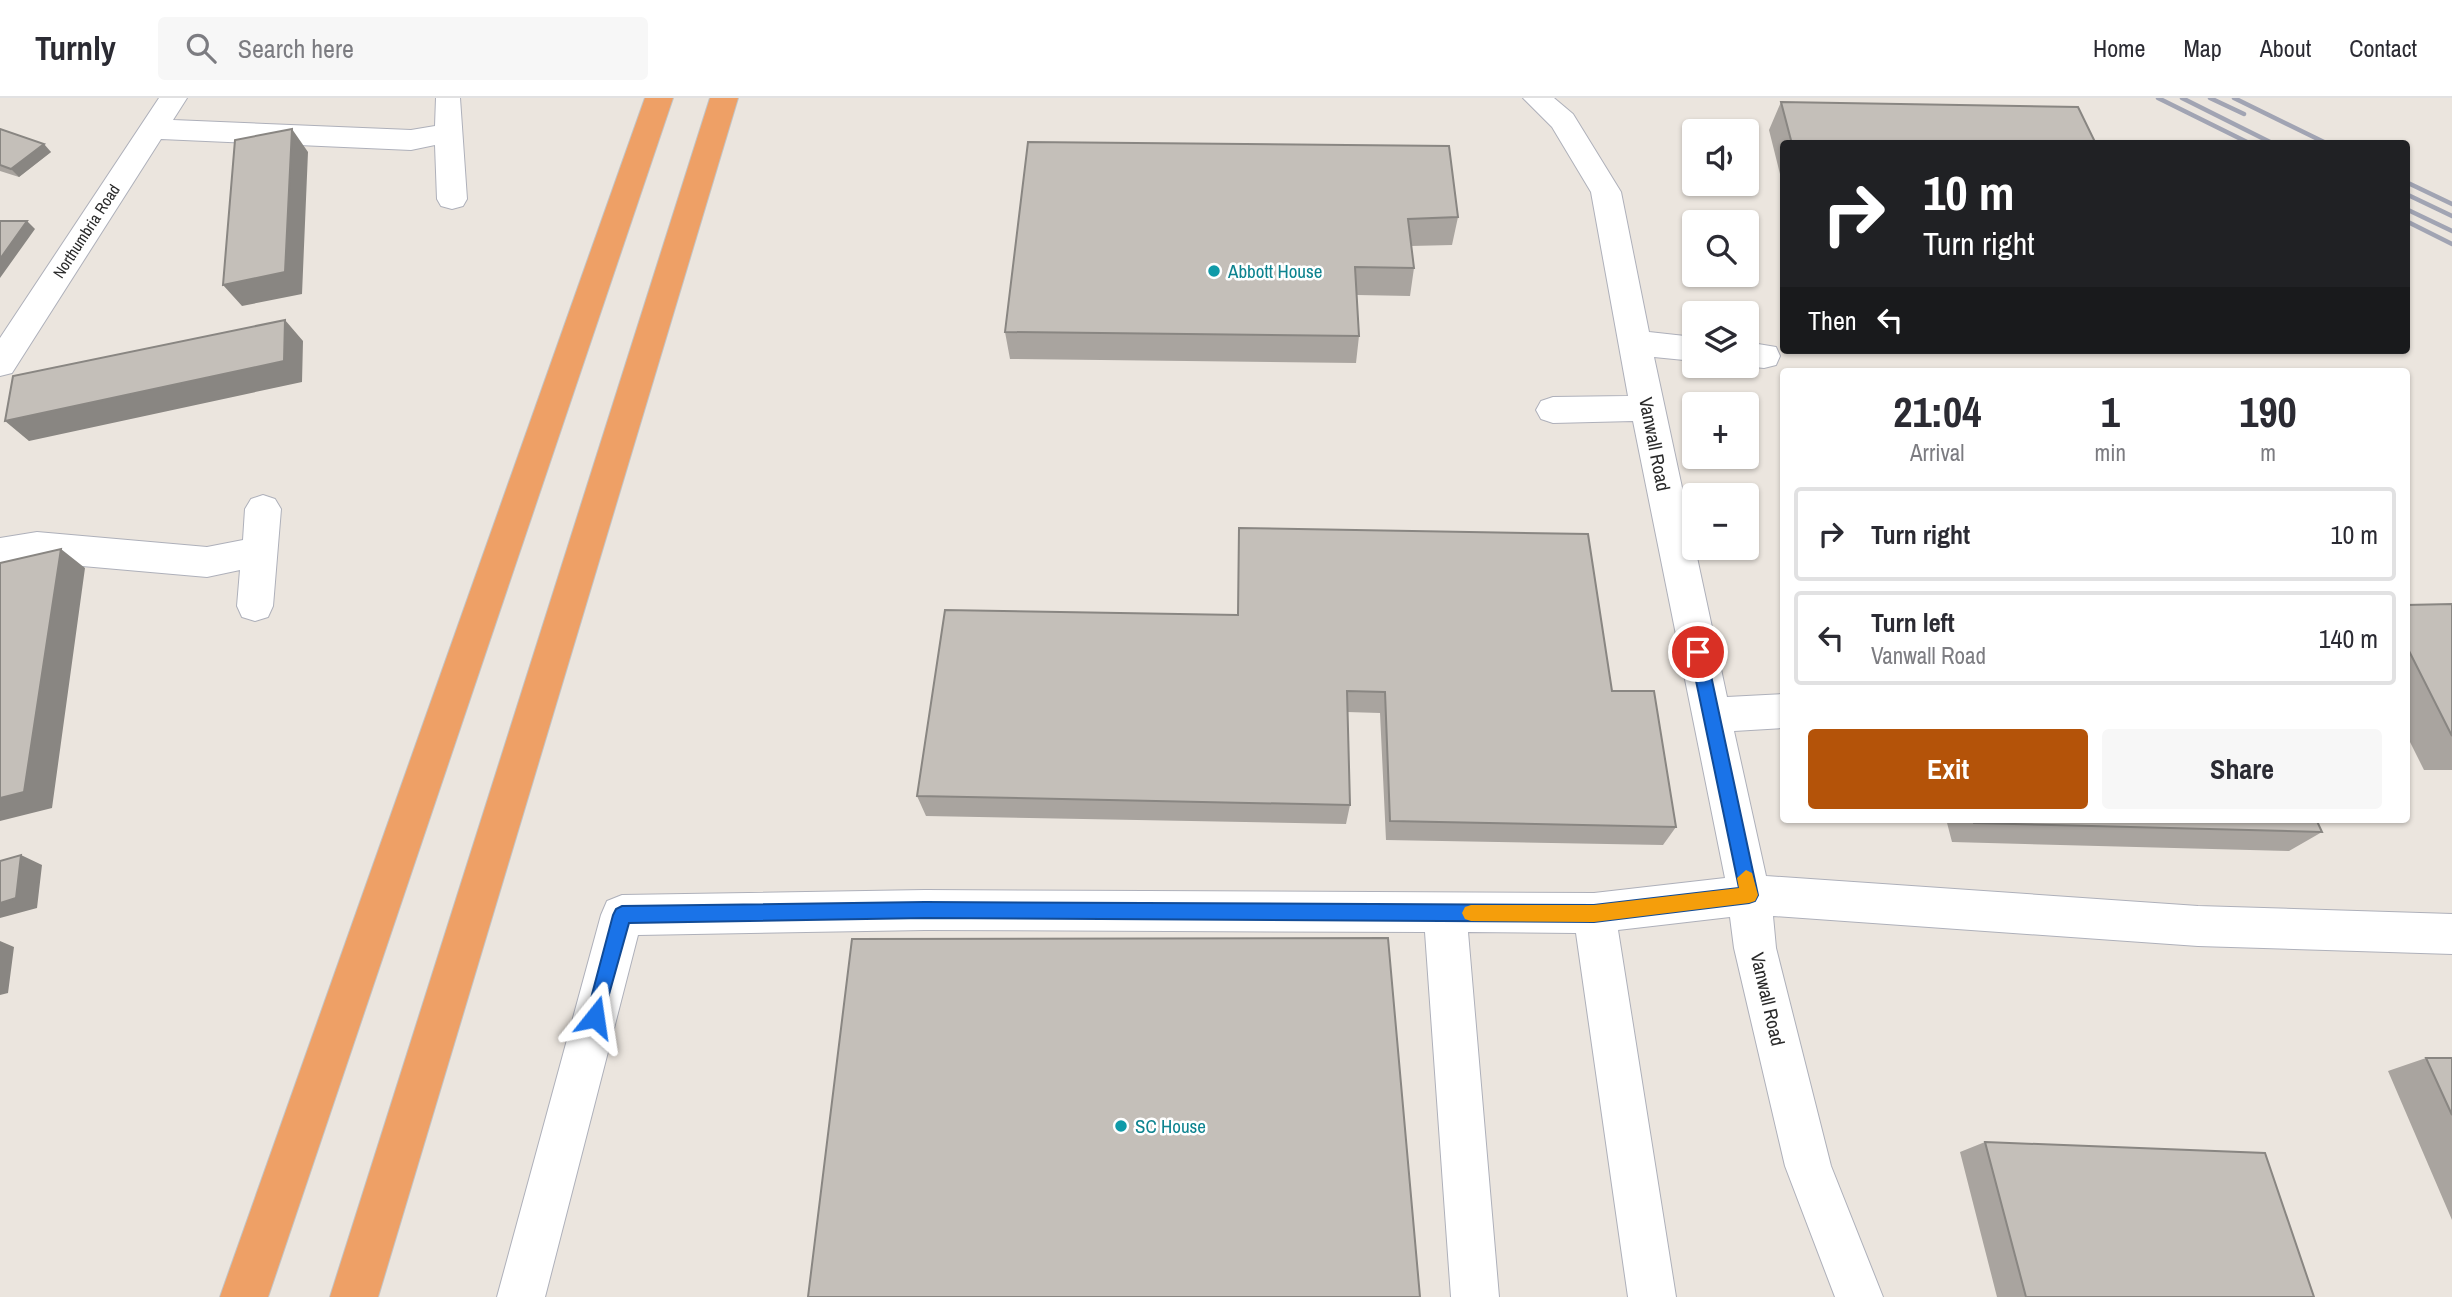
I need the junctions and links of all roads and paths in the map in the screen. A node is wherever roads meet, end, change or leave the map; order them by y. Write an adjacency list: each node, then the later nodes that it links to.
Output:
1 (173, 98): 6 (street, Northumbria Road)
2 (660, 98): 24 (highway)
3 (724, 98): 25 (highway)
4 (1537, 98): 9 (street, Vanwall Road)
5 (448, 103): 7 (street)
6 (152, 129): 7 (street); 11 (street, Northumbria Road)
7 (448, 133): 8 (street)
8 (452, 199)
9 (1636, 343): 10 (street); 12 (street, Vanwall Road)
10 (1682, 348)
11 (0, 364)
12 (1647, 408): 13 (street); 19 (street, Vanwall Road)
13 (1553, 410)
14 (263, 509): 15 (street)
15 (258, 551): 16 (street); 17 (street)
16 (0, 553)
17 (255, 606)
18 (1780, 711): 19 (street)
19 (1711, 715): 20 (street, Vanwall Road)
20 (1749, 895): 22 (street); 23 (street); 29 (street, Vanwall Road)
21 (1445, 913): 22 (street); 26 (street); 27 (street)
22 (1594, 914): 28 (street)
23 (2452, 934)
24 (244, 1297)
25 (354, 1297)
26 (521, 1297)
27 (1475, 1297)
28 (1651, 1297)
29 (1859, 1297)

